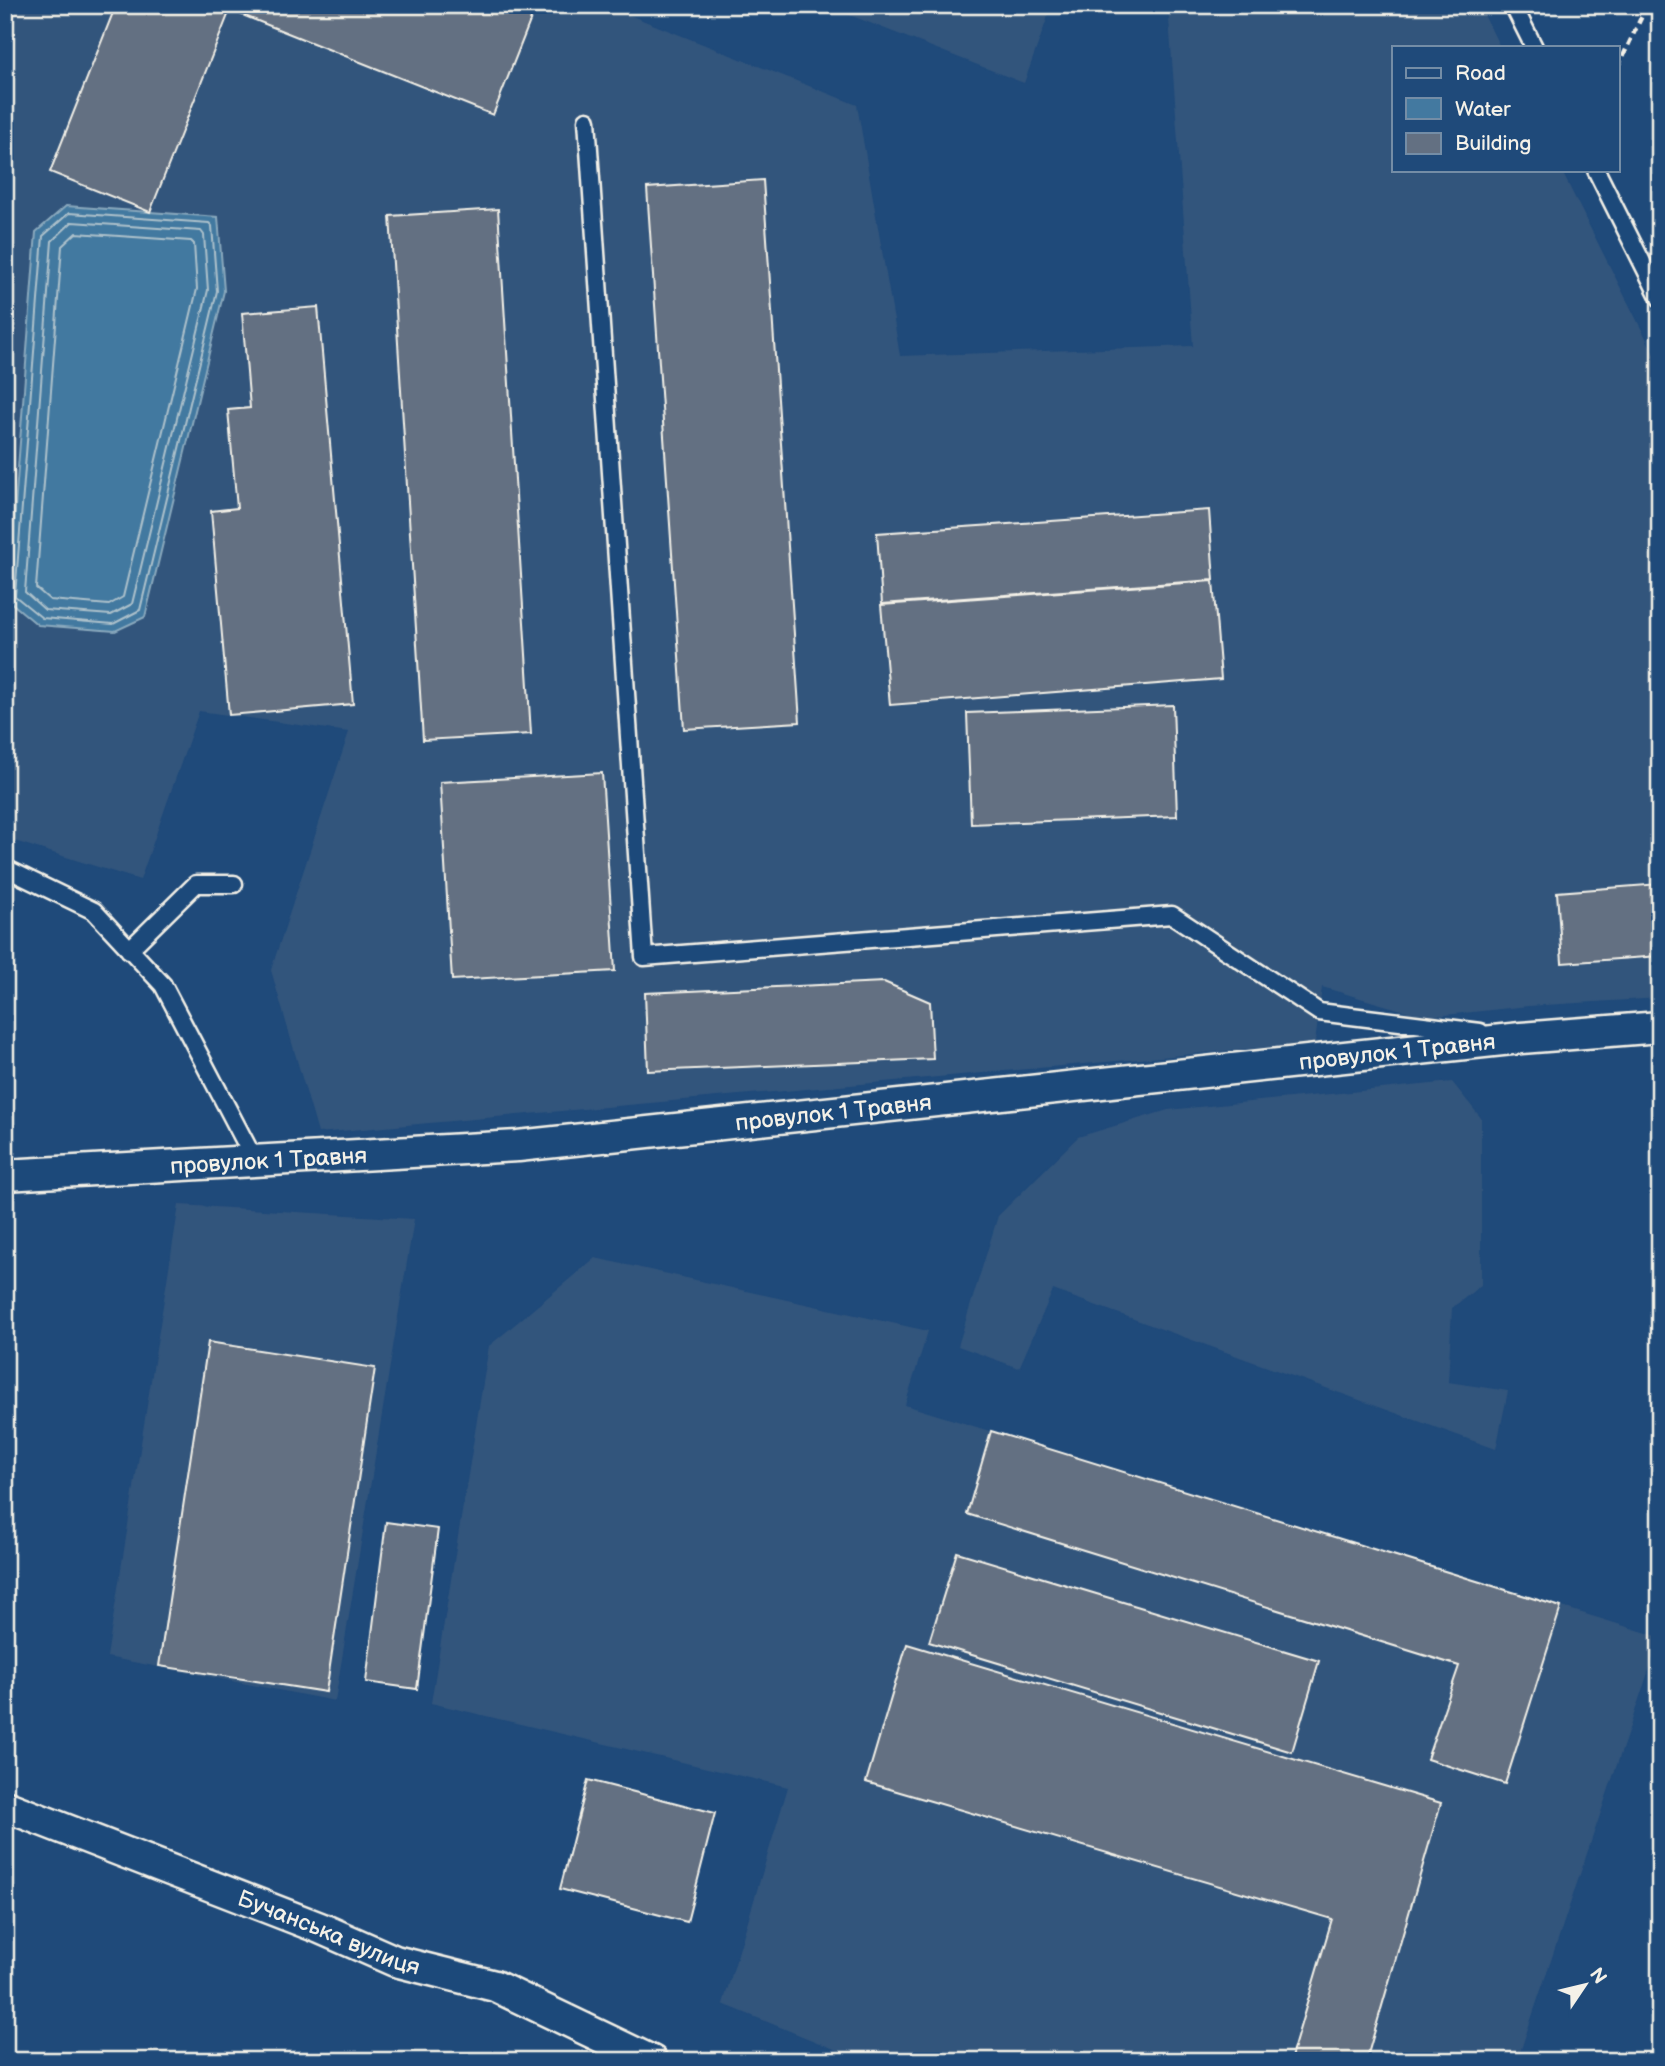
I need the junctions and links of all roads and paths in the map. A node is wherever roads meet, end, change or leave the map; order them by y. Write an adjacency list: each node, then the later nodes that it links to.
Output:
1 (1513, 5): 3 (lane)
2 (1647, 5): 4 (path)
3 (1534, 46)
4 (1620, 63)
5 (587, 120): 12 (lane)
6 (1597, 172): 7 (lane)
7 (1660, 298)
8 (5, 868): 10 (lane)
9 (234, 884): 10 (lane)
10 (130, 950): 13 (lane)
11 (1660, 1027): 12 (street, провулок 1 Травня)
12 (1521, 1038): 13 (street, провулок 1 Травня)
13 (255, 1161): 14 (street, провулок 1 Травня)
14 (5, 1175)
15 (5, 1806): 16 (street, Бучанська вулиця)
16 (652, 2061)

